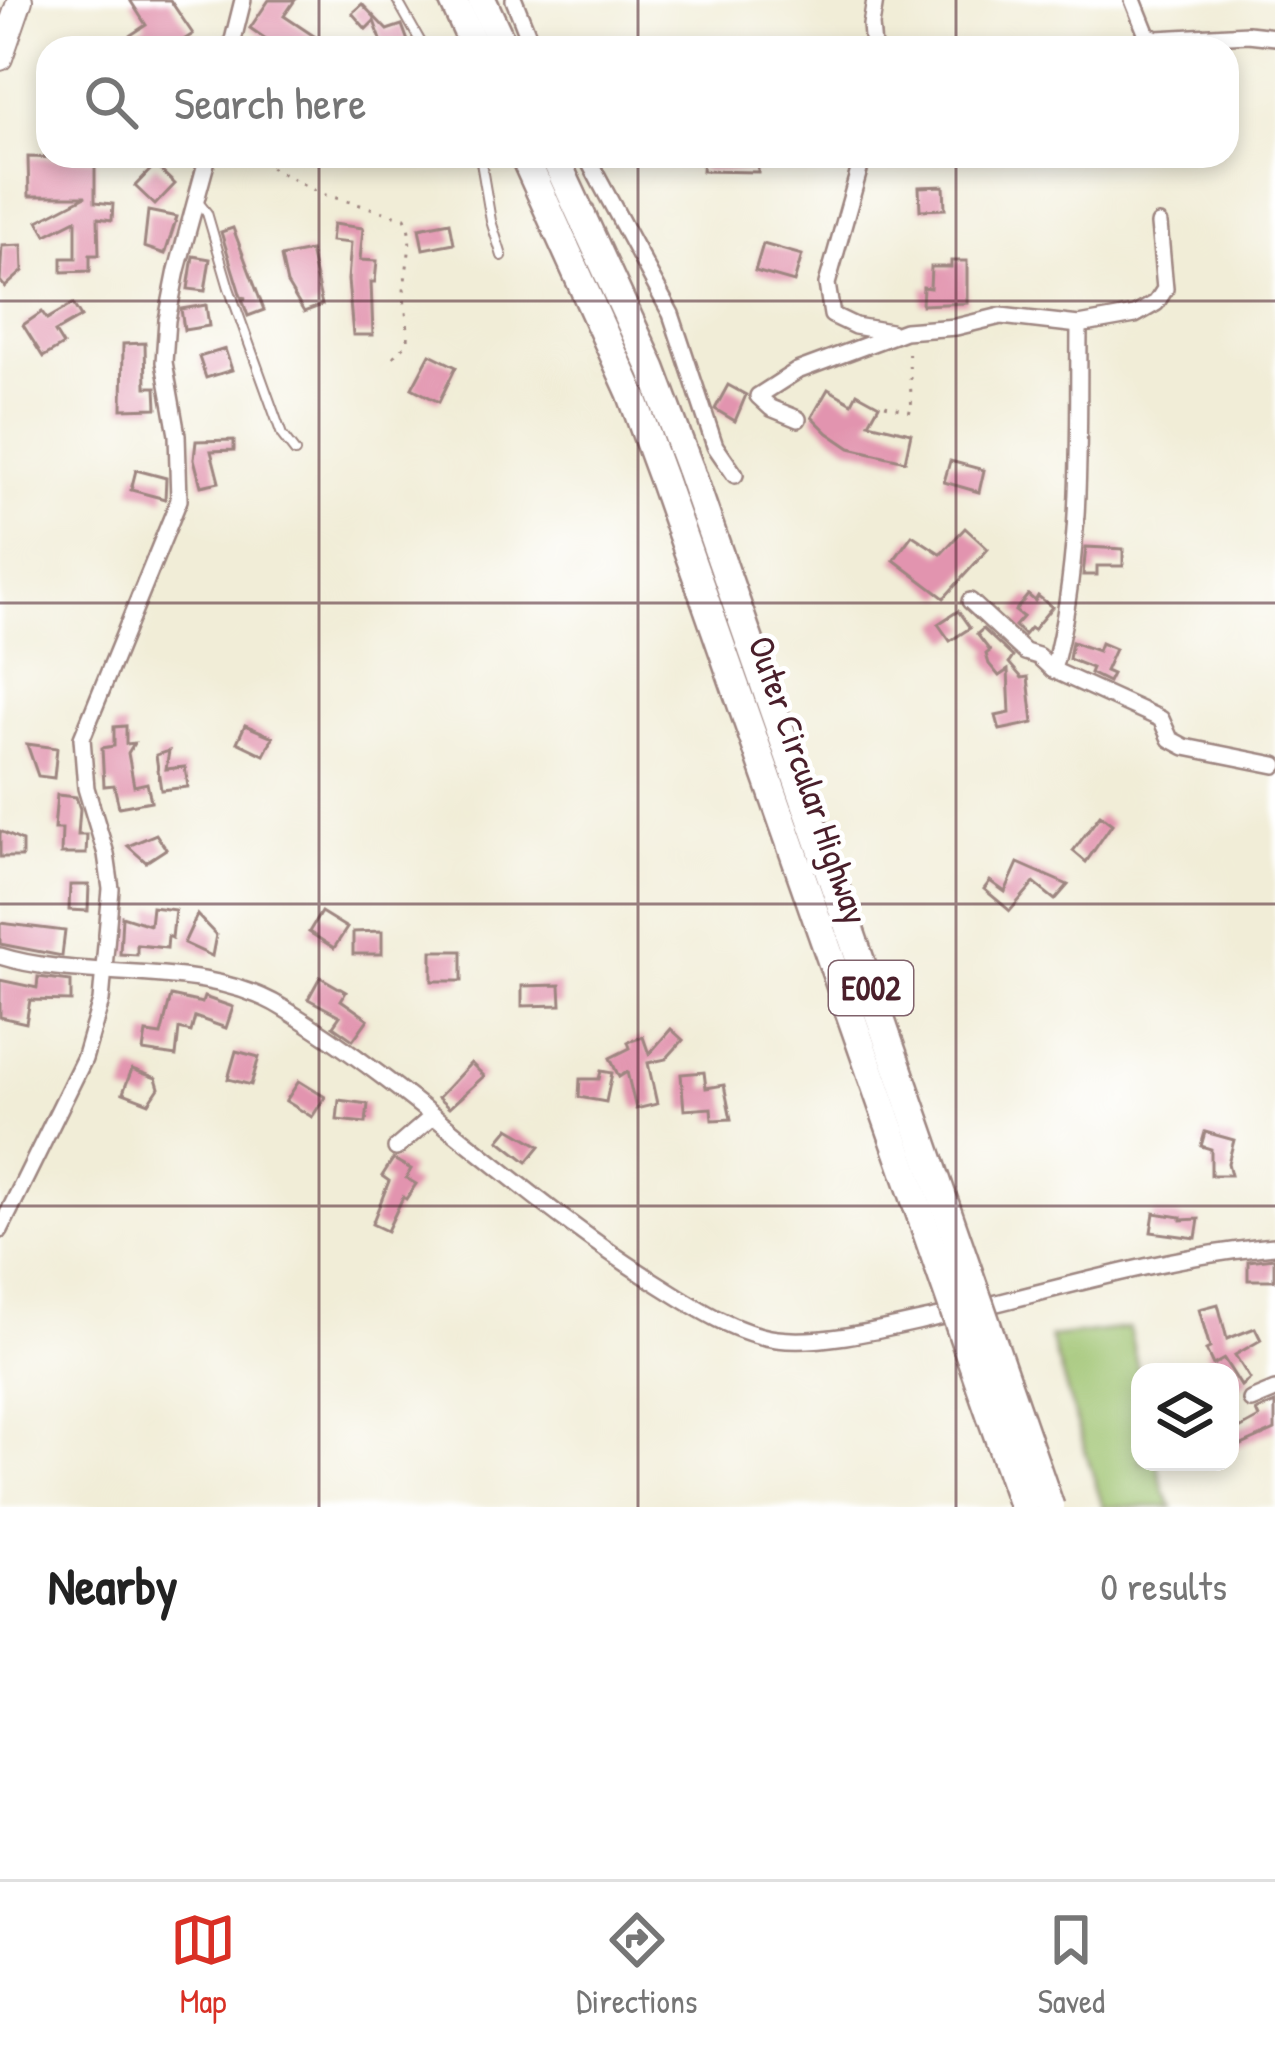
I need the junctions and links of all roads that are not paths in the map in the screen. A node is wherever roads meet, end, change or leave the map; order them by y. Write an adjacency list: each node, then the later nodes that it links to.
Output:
1 (20, 0): 18 (main road)
2 (243, 0): 9 (street)
3 (398, 0): 10 (lane)
4 (453, 0): 11 (highway)
5 (482, 0): 12 (highway)
6 (514, 0): 13 (street)
7 (875, 0): 14 (street)
8 (1133, 0): 15 (street)
9 (234, 36)
10 (418, 36)
11 (470, 36)
12 (498, 36)
13 (528, 36)
14 (872, 36)
15 (1150, 36)
16 (1212, 36): 17 (street)
17 (1275, 37)
18 (0, 58)
19 (205, 168): 25 (street)
20 (482, 168): 27 (lane)
21 (529, 168): 32 (highway, Outer Circular Highway / E002)
22 (560, 168): 32 (highway, Outer Circular Highway / E002)
23 (592, 168): 33 (street)
24 (859, 168): 29 (street)
25 (198, 202): 31 (lane); 38 (street)
26 (1159, 224): 28 (street)
27 (502, 256)
28 (1079, 325): 29 (street); 35 (street)
29 (905, 331): 30 (street)
30 (798, 419)
31 (295, 452)
32 (676, 475): 45 (highway, Outer Circular Highway / E002, bridge); 46 (highway, Outer Circular Highway / E002, bridge)
33 (735, 475)
34 (970, 601): 35 (street)
35 (1053, 670): 36 (street)
36 (1275, 765)
37 (0, 956): 38 (street)
38 (104, 970): 39 (street); 41 (street)
39 (433, 1116): 40 (street); 42 (street)
40 (396, 1148)
41 (0, 1230)
42 (1275, 1246)
43 (1275, 1390): 44 (street)
44 (1251, 1400)
45 (1023, 1507)
46 (1050, 1507)

